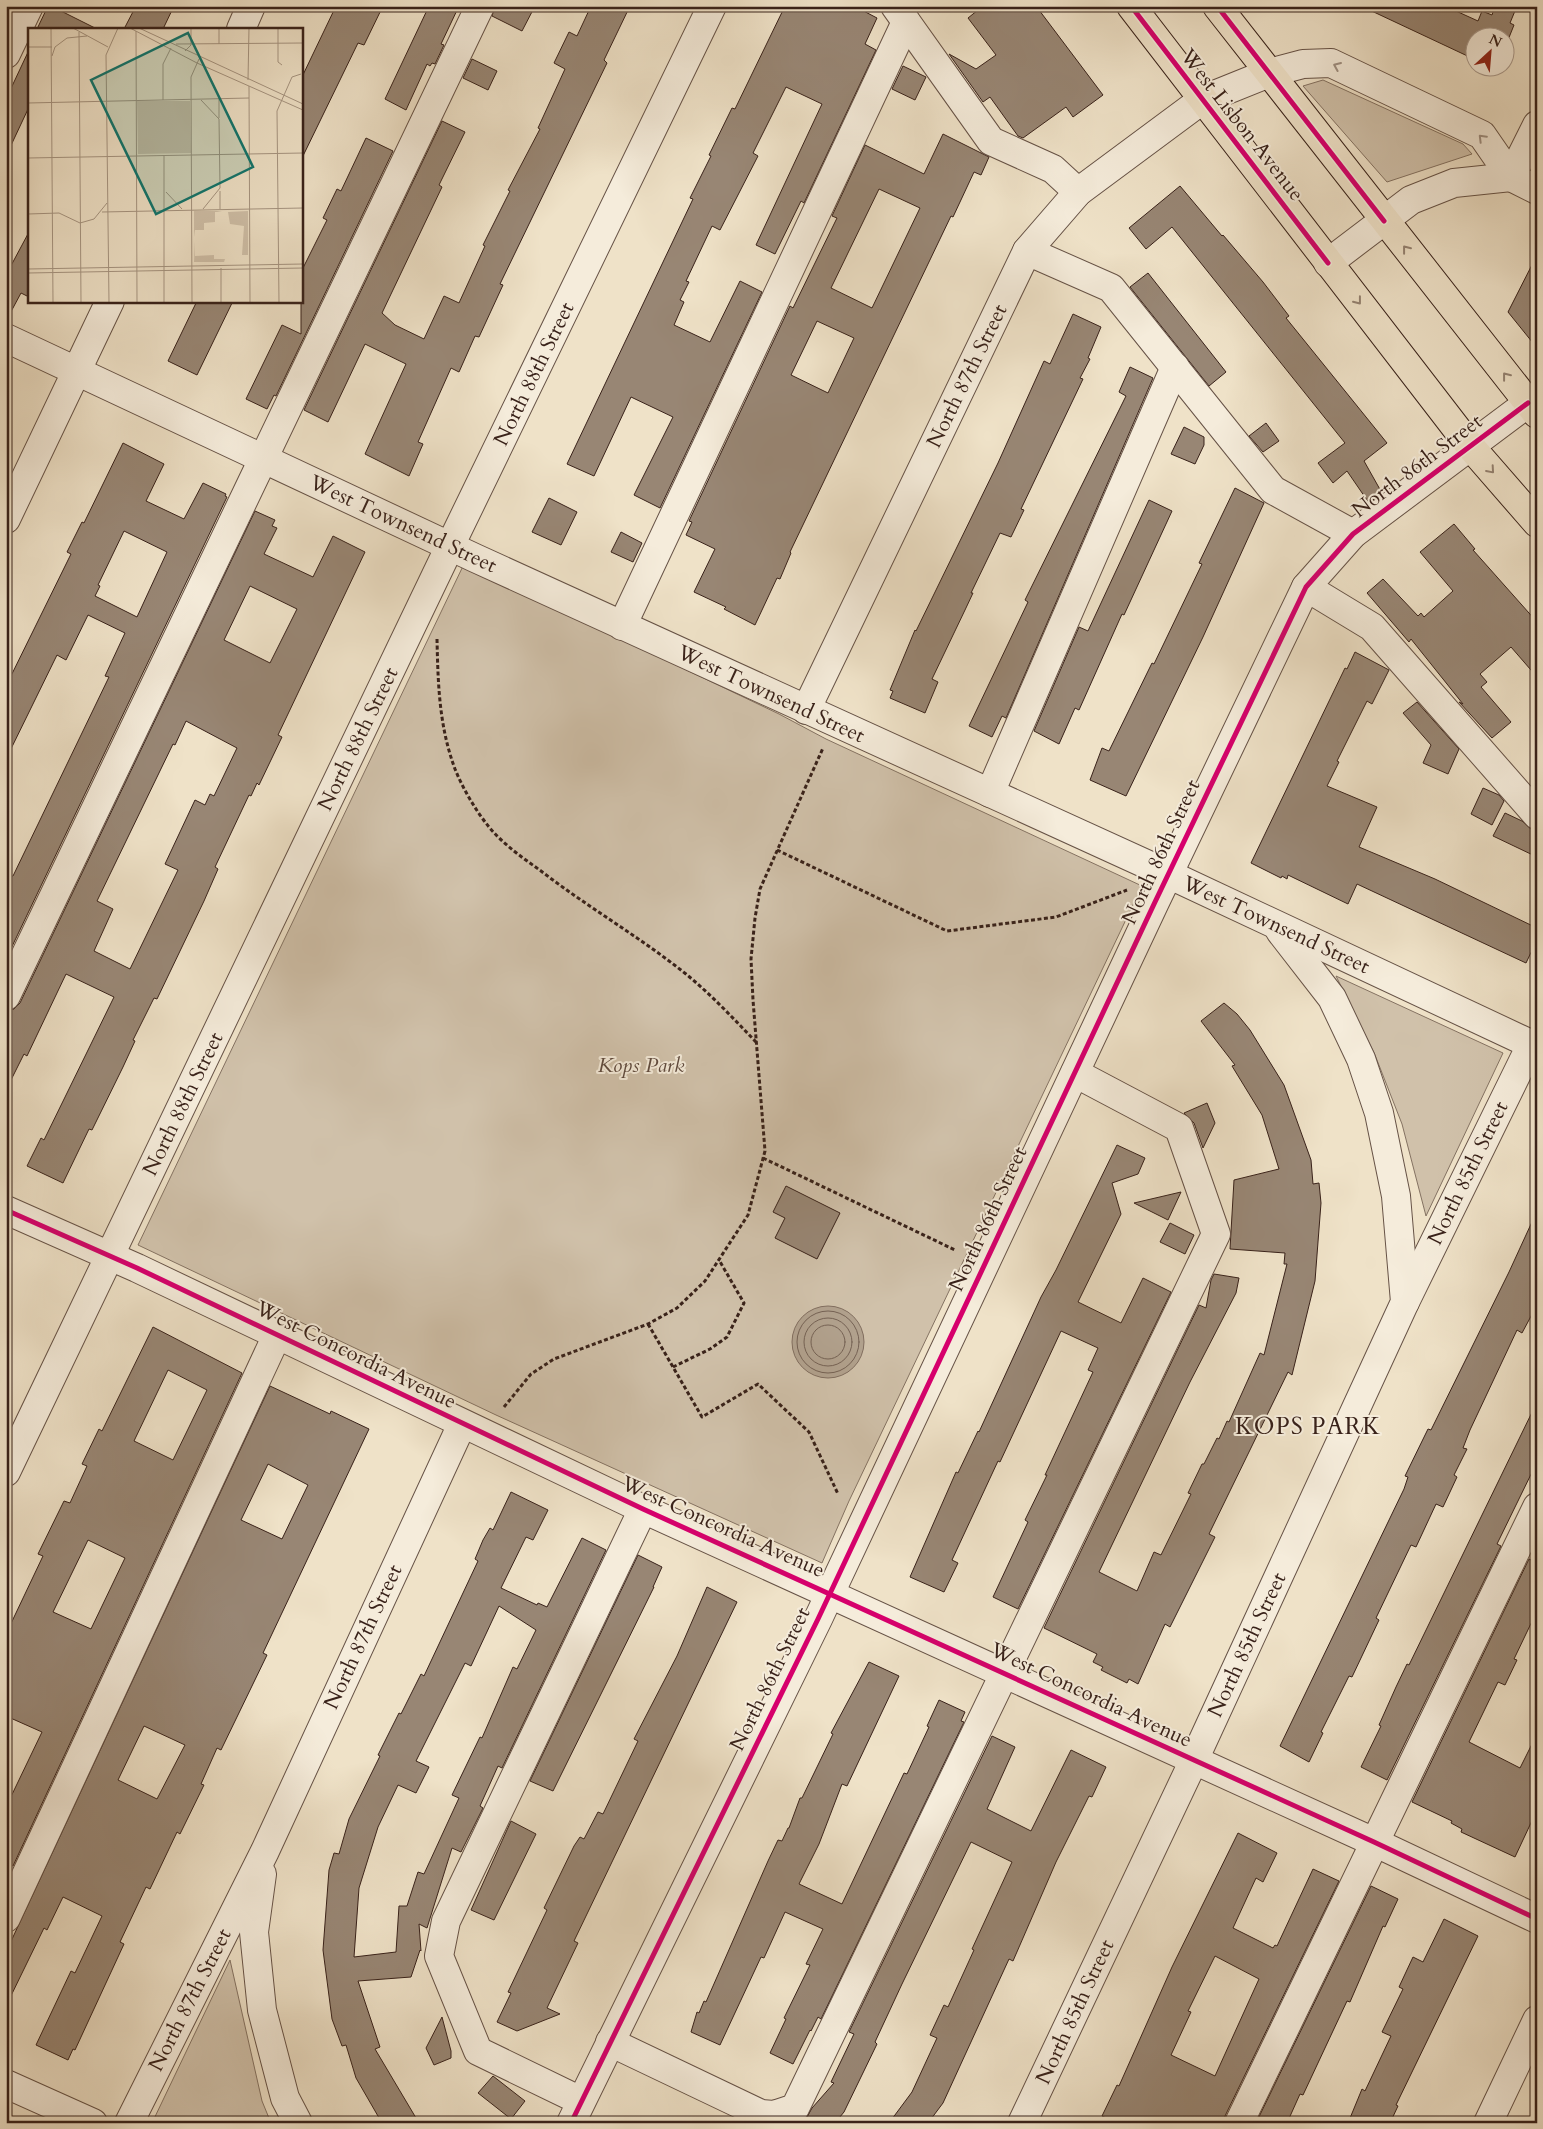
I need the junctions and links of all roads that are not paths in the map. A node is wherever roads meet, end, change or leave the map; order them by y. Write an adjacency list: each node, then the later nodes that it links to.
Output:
1 (29, 6): 9 (street)
2 (251, 6): 8 (street)
3 (480, 6): 25 (street)
4 (712, 6): 29 (street, North 88th Street)
5 (1131, 6): 11 (main road, West Lisbon Avenue)
6 (1217, 6): 10 (main road)
7 (901, 14): 15 (street); 31 (street)
8 (241, 28)
9 (6, 54)
10 (1269, 74): 11 (street, North 87th Street); 13 (street, North 87th Street, one-way to 10); 16 (main road)
11 (1202, 100): 15 (street, North 87th Street); 18 (main road, West Lisbon Avenue)
12 (1537, 125): 13 (street)
13 (1511, 177): 14 (street); 16 (street)
14 (1537, 190)
15 (1078, 192): 17 (street, North 87th Street)
16 (1384, 221): 18 (street); 23 (main road, one-way to 16)
17 (1027, 250): 21 (street); 32 (street, North 87th Street)
18 (1328, 262): 24 (main road, West Lisbon Avenue, one-way to 24)
19 (110, 302): 22 (street)
20 (6, 338): 22 (street, West Townsend Street)
21 (1175, 367): 28 (street); 33 (street)
22 (76, 371): 25 (street, West Townsend Street); 26 (street)
23 (1532, 409): 24 (street, North 86th Street)
24 (1470, 446): 27 (main road, West Lisbon Avenue, one-way to 27); 28 (street, North 86th Street)
25 (264, 460): 29 (street, West Townsend Street); 37 (street)
26 (6, 519)
27 (1537, 523)
28 (1353, 534): 30 (street, North 86th Street)
29 (450, 546): 31 (street, West Townsend Street); 41 (street, North 88th Street)
30 (1306, 587): 34 (street); 35 (street, North 86th Street)
31 (622, 626): 32 (street, West Townsend Street)
32 (806, 710): 33 (street, West Townsend Street)
33 (990, 793): 35 (street, West Townsend Street)
34 (1537, 815)
35 (1168, 874): 36 (street, West Townsend Street); 39 (street, North 86th Street)
36 (1277, 926): 38 (street, West Townsend Street); 42 (street, North 85th Street)
37 (6, 996)
38 (1534, 1046): 42 (street, North 85th Street)
39 (1074, 1073): 48 (street, North 86th Street); 49 (street)
40 (6, 1210): 41 (street, West Concordia Avenue)
41 (110, 1256): 43 (street, West Concordia Avenue); 45 (street, North 88th Street)
42 (1405, 1302): 50 (street, North 85th Street)
43 (277, 1336): 44 (street, West Concordia Avenue); 53 (street)
44 (462, 1424): 47 (street, West Concordia Avenue); 52 (street, North 87th Street)
45 (6, 1472)
46 (1537, 1507): 51 (street)
47 (643, 1509): 48 (street, West Concordia Avenue); 58 (street)
48 (830, 1593): 49 (street, West Concordia Avenue); 56 (street, North 86th Street)
49 (1005, 1674): 50 (street, West Concordia Avenue); 56 (street)
50 (1194, 1760): 51 (street, West Concordia Avenue); 62 (street, North 85th Street)
51 (1374, 1842): 54 (street, West Concordia Avenue); 63 (street)
52 (265, 1851): 60 (street, North 87th Street); 61 (street, North 87th Street)
53 (6, 1918)
54 (1537, 1919)
55 (1537, 2020): 64 (street)
56 (610, 2042): 58 (street, North 86th Street)
57 (6, 2084): 59 (street)
58 (576, 2112)
59 (93, 2123)
60 (129, 2123)
61 (298, 2123)
62 (1022, 2123)
63 (1239, 2123)
64 (1488, 2123)

